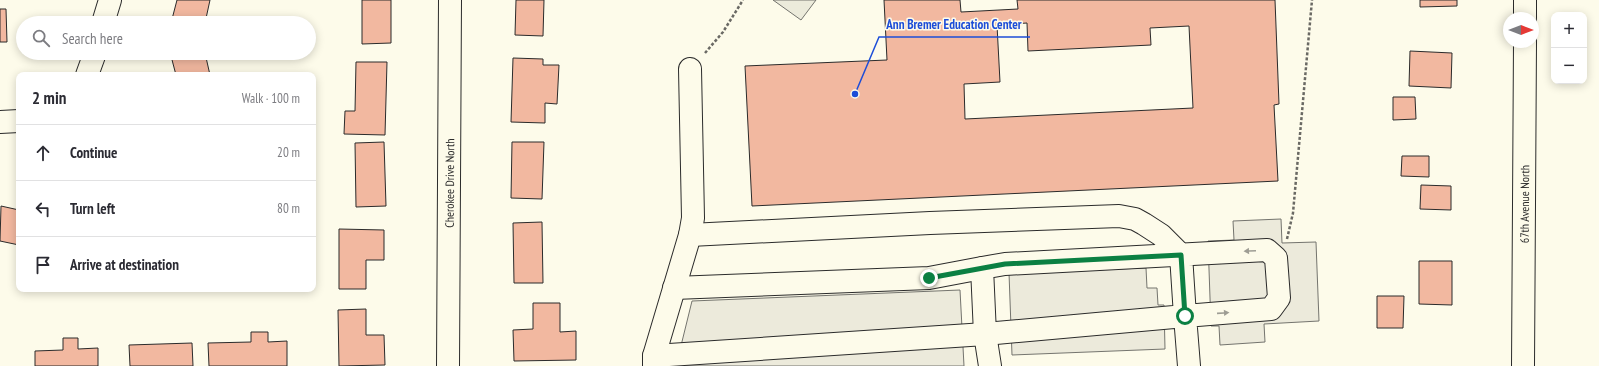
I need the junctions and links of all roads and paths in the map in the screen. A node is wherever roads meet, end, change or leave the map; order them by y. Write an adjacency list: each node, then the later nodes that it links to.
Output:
1 (110, 0): 7 (street)
2 (450, 0): 22 (street, Cherokee Drive North)
3 (743, 0): 10 (path)
4 (1312, 0): 16 (path)
5 (1526, 0): 6 (street)
6 (1525, 12)
7 (105, 16)
8 (1525, 48): 25 (street, 67th Avenue North)
9 (93, 60): 11 (street)
10 (690, 69): 14 (street)
11 (89, 72)
12 (16, 121): 13 (street)
13 (0, 122)
14 (690, 235): 15 (street); 18 (street)
15 (1181, 255): 16 (street, one-way to 15); 17 (street); 19 (street)
16 (1276, 258): 19 (street, one-way to 16)
17 (982, 268): 18 (street); 20 (street)
18 (674, 288): 21 (street)
19 (1185, 316): 20 (street); 24 (street)
20 (985, 334): 21 (street); 23 (street)
21 (654, 361)
22 (448, 366)
23 (990, 366)
24 (1189, 366)
25 (1523, 366)

